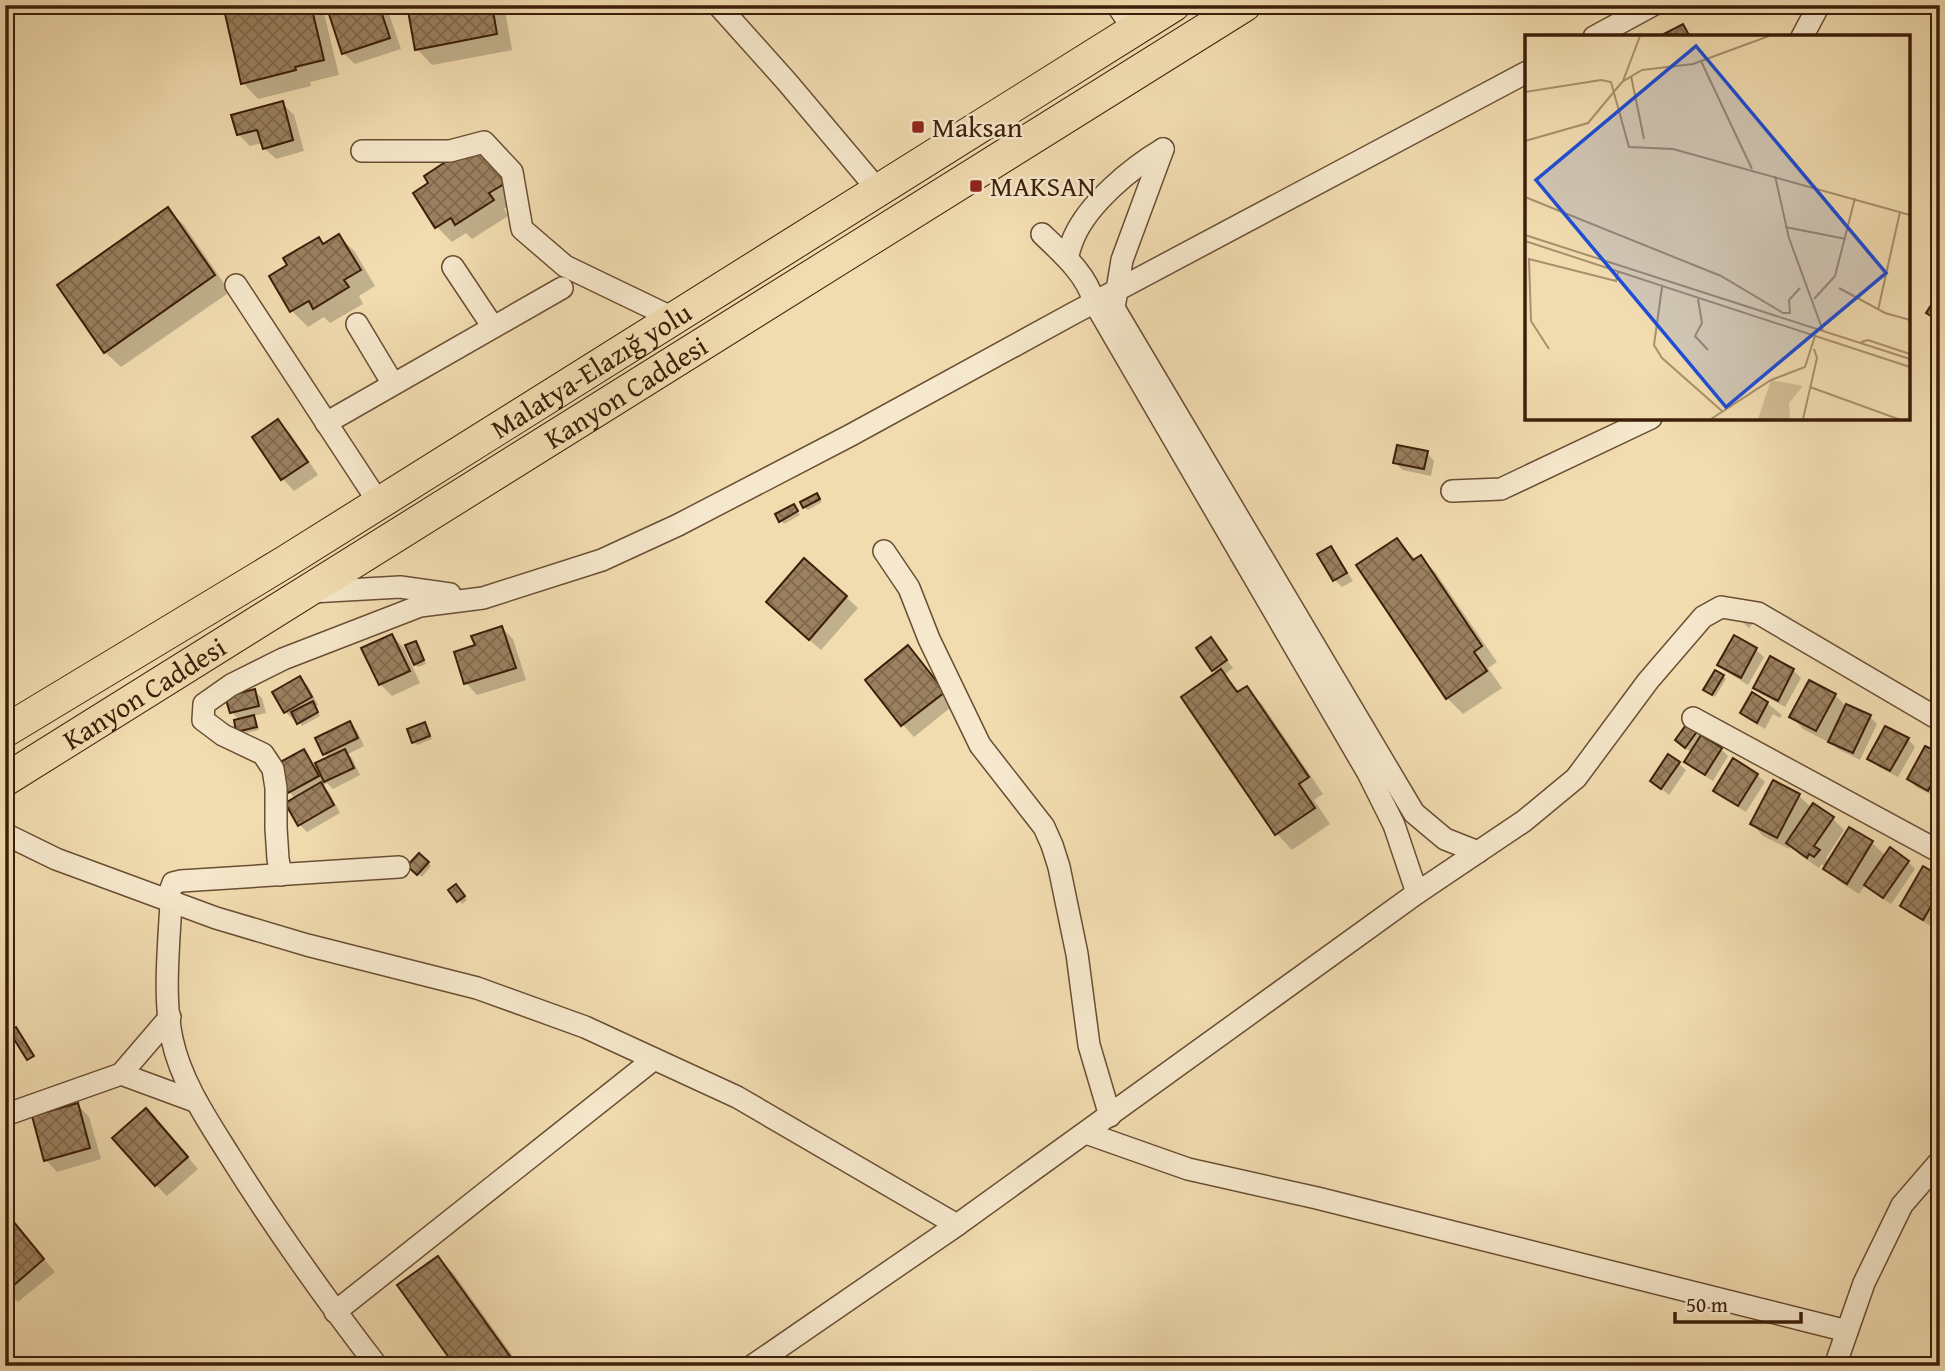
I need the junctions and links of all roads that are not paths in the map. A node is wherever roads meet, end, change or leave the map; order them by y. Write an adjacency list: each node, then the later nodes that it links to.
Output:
1 (718, 5): 11 (street)
2 (1174, 5): 6 (highway, Malatya-Elazığ yolu)
3 (1245, 5): 28 (highway, Kanyon Caddesi)
4 (1653, 5): 7 (street)
5 (1819, 5): 8 (street)
6 (1125, 18): 11 (highway, Malatya-Elazığ yolu)
7 (1598, 35)
8 (1803, 35)
9 (1525, 73): 17 (street)
10 (362, 151): 19 (street)
11 (878, 190): 19 (highway, Malatya-Elazığ yolu)
12 (1042, 234): 13 (street)
13 (1067, 258): 17 (street); 18 (street)
14 (453, 267): 21 (street)
15 (236, 285): 24 (street)
16 (562, 288): 21 (street)
17 (1117, 290): 18 (street); 35 (street)
18 (1094, 302): 29 (street); 39 (street)
19 (673, 318): 26 (highway, Malatya-Elazığ yolu)
20 (357, 324): 22 (street)
21 (493, 327): 22 (street)
22 (393, 384): 24 (street)
23 (1647, 420): 25 (street)
24 (326, 423): 26 (street)
25 (1452, 491)
26 (379, 503): 32 (highway, Malatya-Elazığ yolu)
27 (884, 551): 46 (street)
28 (308, 592): 29 (street); 33 (highway, Kanyon Caddesi)
29 (483, 598): 38 (street)
30 (1693, 718): 36 (street)
31 (1940, 720): 35 (street)
32 (5, 731)
33 (5, 780)
34 (5, 834): 40 (street)
35 (1478, 852): 39 (street)
36 (1940, 852)
37 (399, 867): 38 (street)
38 (281, 875): 40 (street)
39 (1417, 894): 46 (street)
40 (171, 902): 41 (street); 42 (street)
41 (170, 1017): 43 (street); 44 (street)
42 (654, 1059): 49 (street); 50 (street)
43 (121, 1074): 44 (street); 45 (street)
44 (197, 1102): 50 (street)
45 (5, 1115)
46 (1110, 1116): 47 (street)
47 (1086, 1133): 49 (street); 51 (street)
48 (1940, 1161): 51 (street)
49 (957, 1225): 53 (street)
50 (335, 1312): 52 (street)
51 (1847, 1331): 54 (street)
52 (377, 1366)
53 (752, 1366)
54 (1835, 1366)

